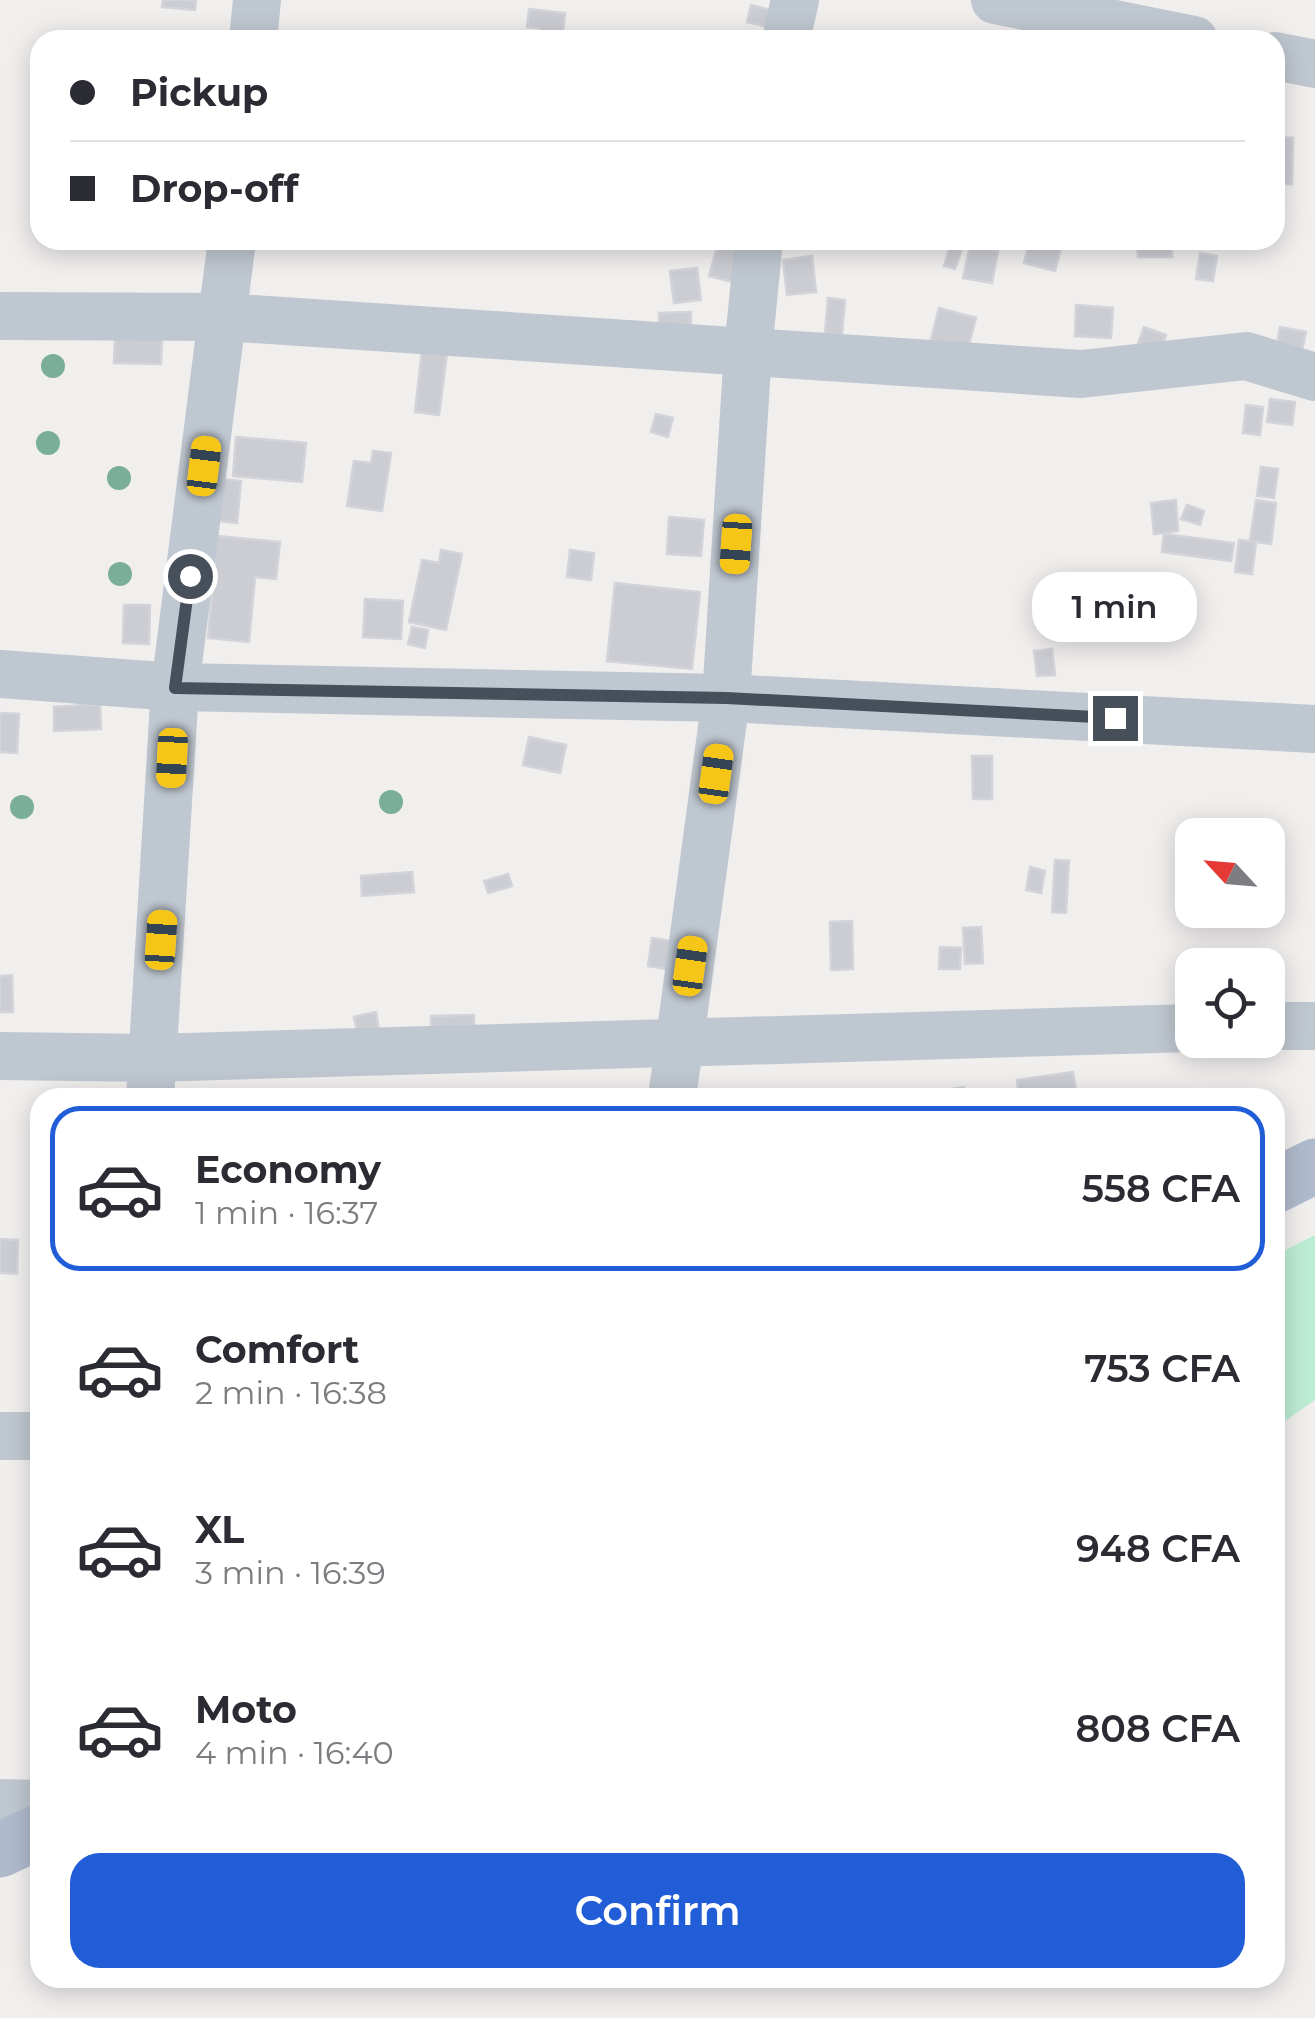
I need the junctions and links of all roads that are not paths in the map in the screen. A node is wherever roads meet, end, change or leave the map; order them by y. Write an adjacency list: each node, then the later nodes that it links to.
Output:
1 (257, 0): 4 (street)
2 (796, 0): 5 (street)
3 (995, 0): 6 (street)
4 (254, 30)
5 (788, 30)
6 (1144, 30)
7 (1285, 58): 8 (street)
8 (1315, 64)
9 (231, 250): 12 (street)
10 (758, 250): 13 (street)
11 (0, 316): 12 (street)
12 (223, 318): 13 (street); 16 (street)
13 (748, 351): 14 (street); 17 (street)
14 (1315, 377)
15 (0, 674): 16 (street)
16 (175, 688): 17 (street); 24 (street)
17 (726, 698): 18 (street); 22 (street)
18 (1315, 729)
19 (1285, 1026): 20 (street)
20 (1315, 1026)
21 (1175, 1028): 22 (street)
22 (680, 1043): 24 (street); 25 (street)
23 (0, 1056): 24 (street)
24 (151, 1078)
25 (673, 1088)
26 (1315, 1166): 27 (main road)
27 (1285, 1181)
28 (0, 1436): 29 (street)
29 (30, 1436)
30 (0, 1803): 31 (street)
31 (30, 1804)
32 (30, 1836): 33 (main road)
33 (0, 1850)

